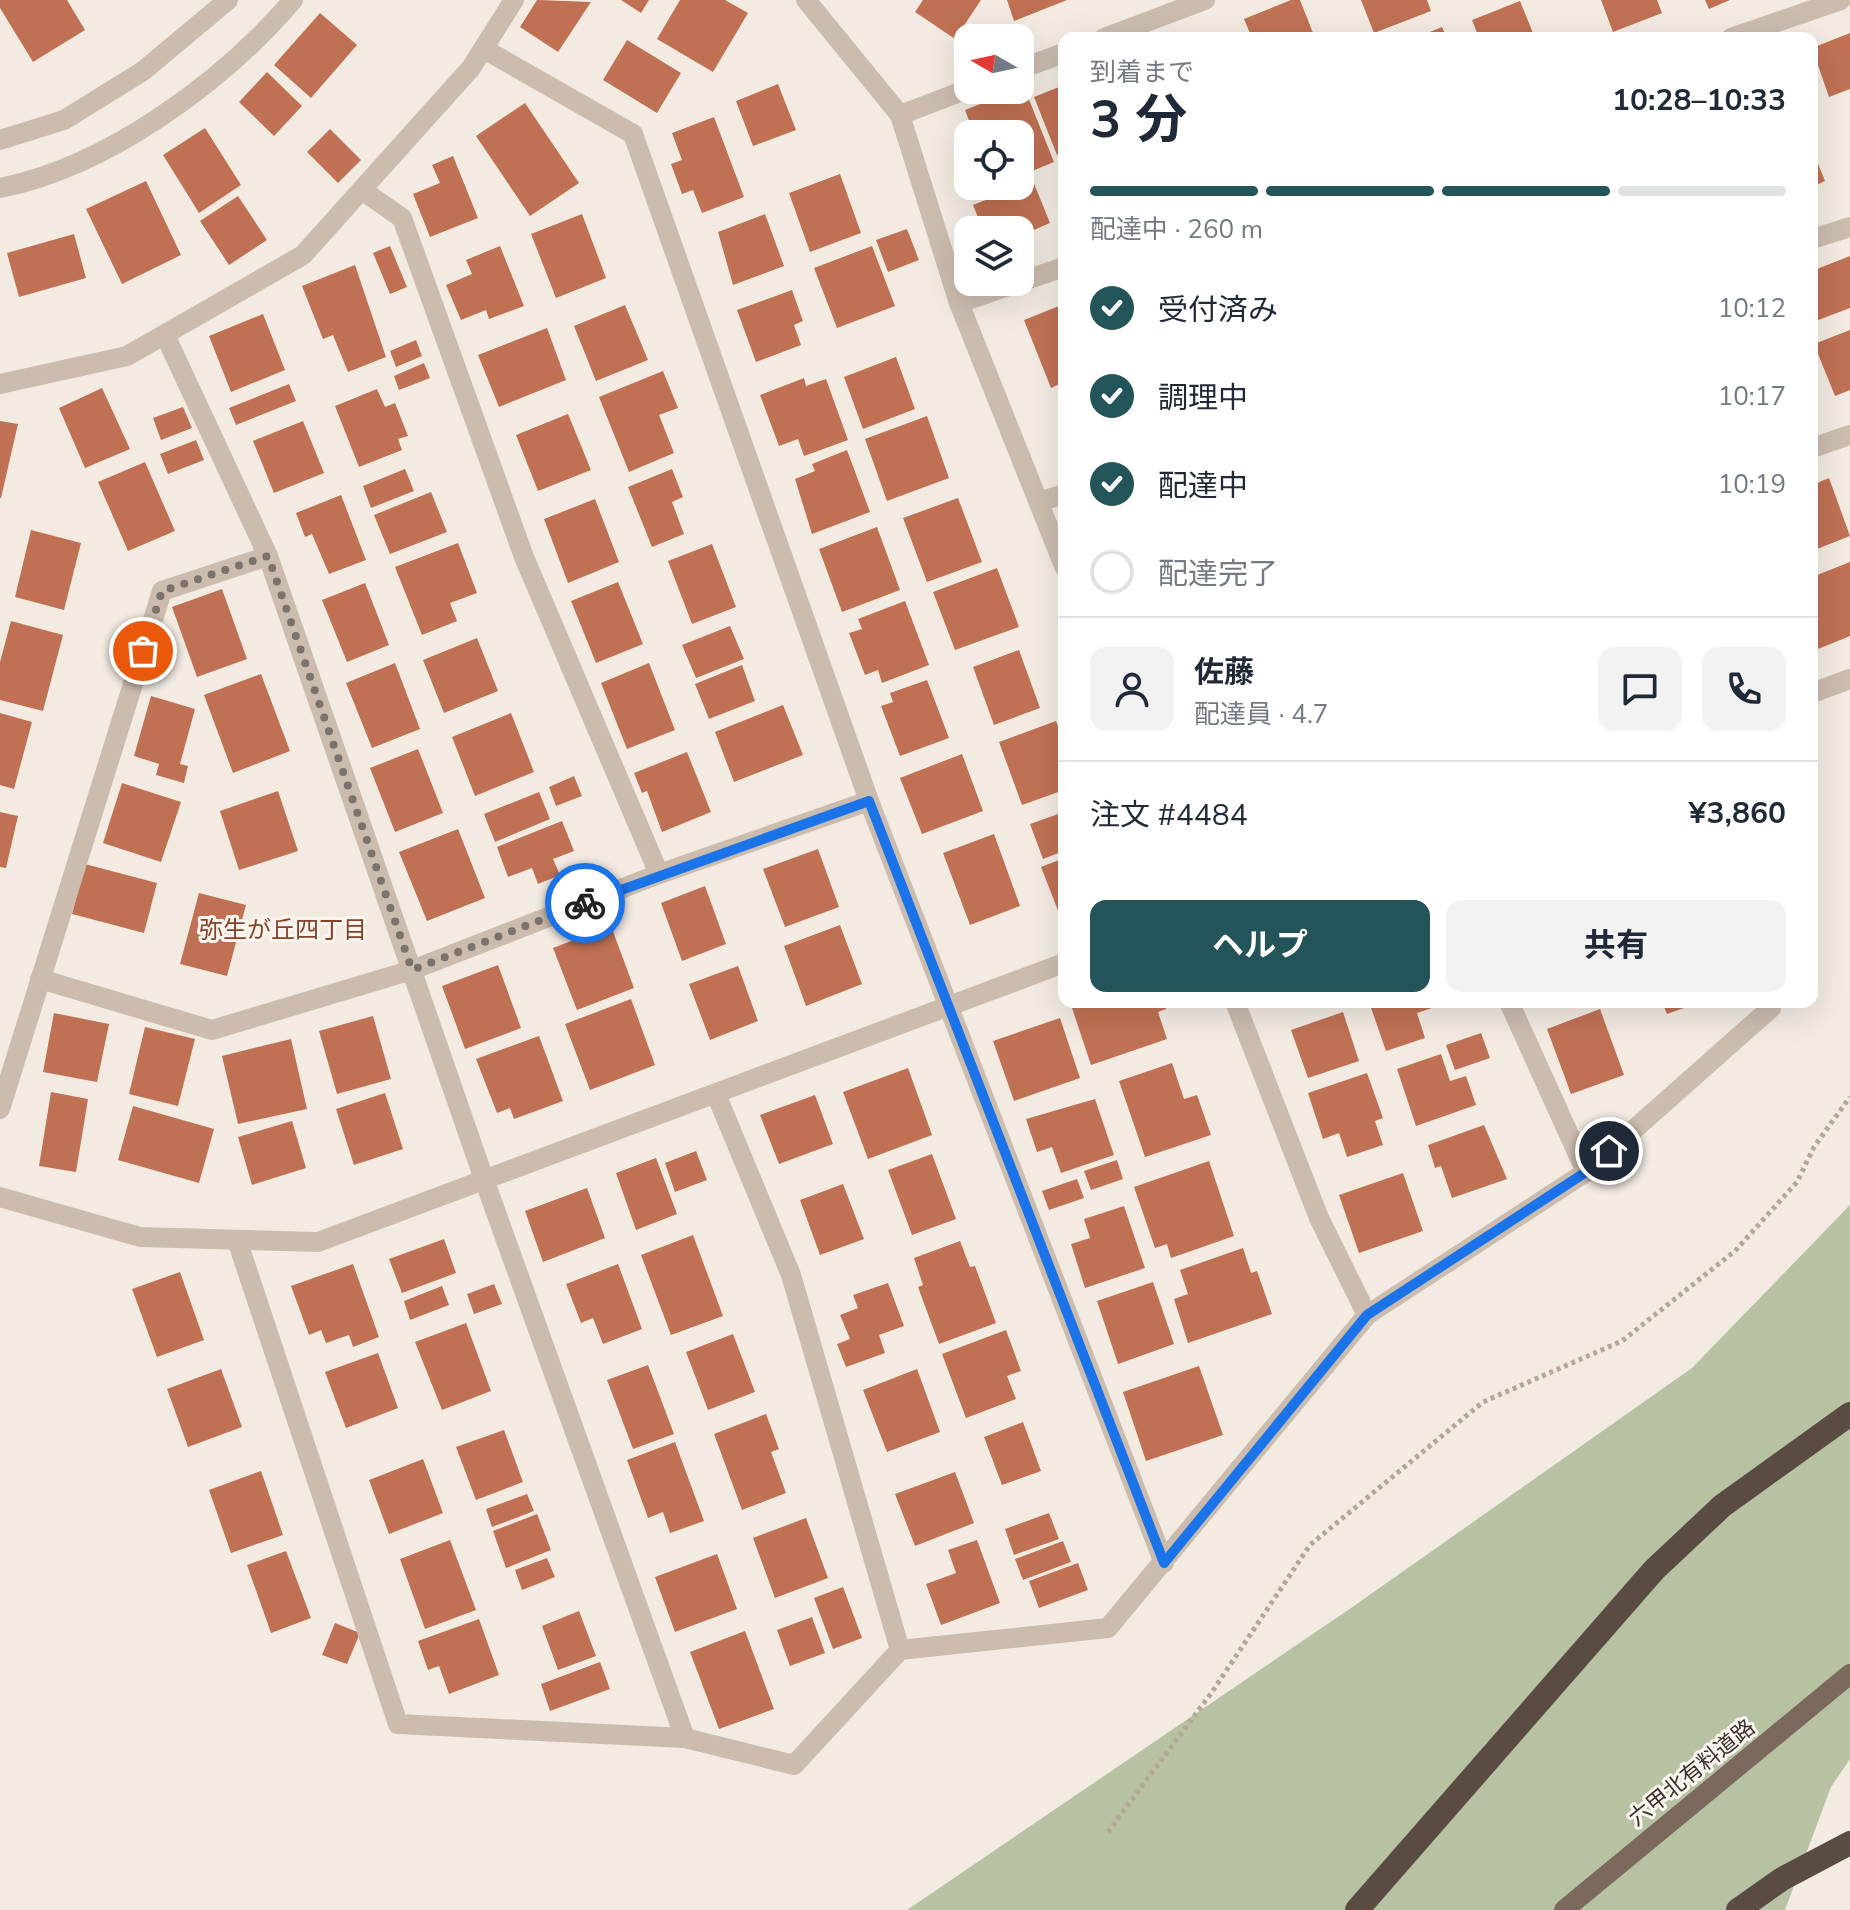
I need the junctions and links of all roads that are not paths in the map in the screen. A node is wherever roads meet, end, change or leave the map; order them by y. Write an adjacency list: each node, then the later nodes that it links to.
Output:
1 (228, 0): 14 (street)
2 (293, 0): 15 (street)
3 (514, 0): 9 (street)
4 (806, 0): 13 (street)
5 (1205, 0): 7 (street)
6 (1841, 0): 8 (street)
7 (1120, 32)
8 (1748, 32)
9 (484, 49): 16 (street); 33 (street)
10 (1058, 55): 11 (street)
11 (1034, 64)
12 (954, 94): 13 (street)
13 (900, 115): 22 (street)
14 (0, 140)
15 (0, 188)
16 (362, 190): 23 (street); 34 (street)
17 (1850, 227): 18 (street)
18 (1818, 237)
19 (1058, 269): 20 (street)
20 (1034, 277)
21 (979, 296): 22 (street)
22 (959, 303): 28 (street)
23 (165, 335): 24 (street); 30 (street)
24 (0, 384)
25 (1850, 435): 26 (street)
26 (1818, 446)
27 (1058, 496): 28 (street)
28 (1039, 502): 29 (street)
29 (1058, 551)
30 (268, 556): 36 (street); 37 (street)
31 (1850, 679): 32 (street)
32 (1818, 691)
33 (869, 801): 34 (street); 38 (street)
34 (659, 874): 36 (street)
35 (1058, 965): 38 (street)
36 (412, 970): 37 (street); 45 (street)
37 (40, 979): 43 (street)
38 (949, 1007): 42 (street); 50 (street)
39 (1237, 1008): 48 (street)
40 (1512, 1008): 44 (street)
41 (1771, 1008): 44 (street)
42 (716, 1094): 45 (street); 51 (street)
43 (0, 1109)
44 (1586, 1172): 48 (street)
45 (485, 1182): 47 (street); 53 (street)
46 (0, 1197): 47 (street)
47 (237, 1240): 53 (street)
48 (1367, 1315): 50 (street)
49 (1850, 1414): 55 (highway)
50 (1164, 1563): 51 (street)
51 (900, 1650): 53 (street)
52 (1850, 1674): 56 (main road, 六甲北有料道路)
53 (685, 1738)
54 (1850, 1843): 57 (highway)
55 (1357, 1910)
56 (1564, 1910)
57 (1738, 1910)

